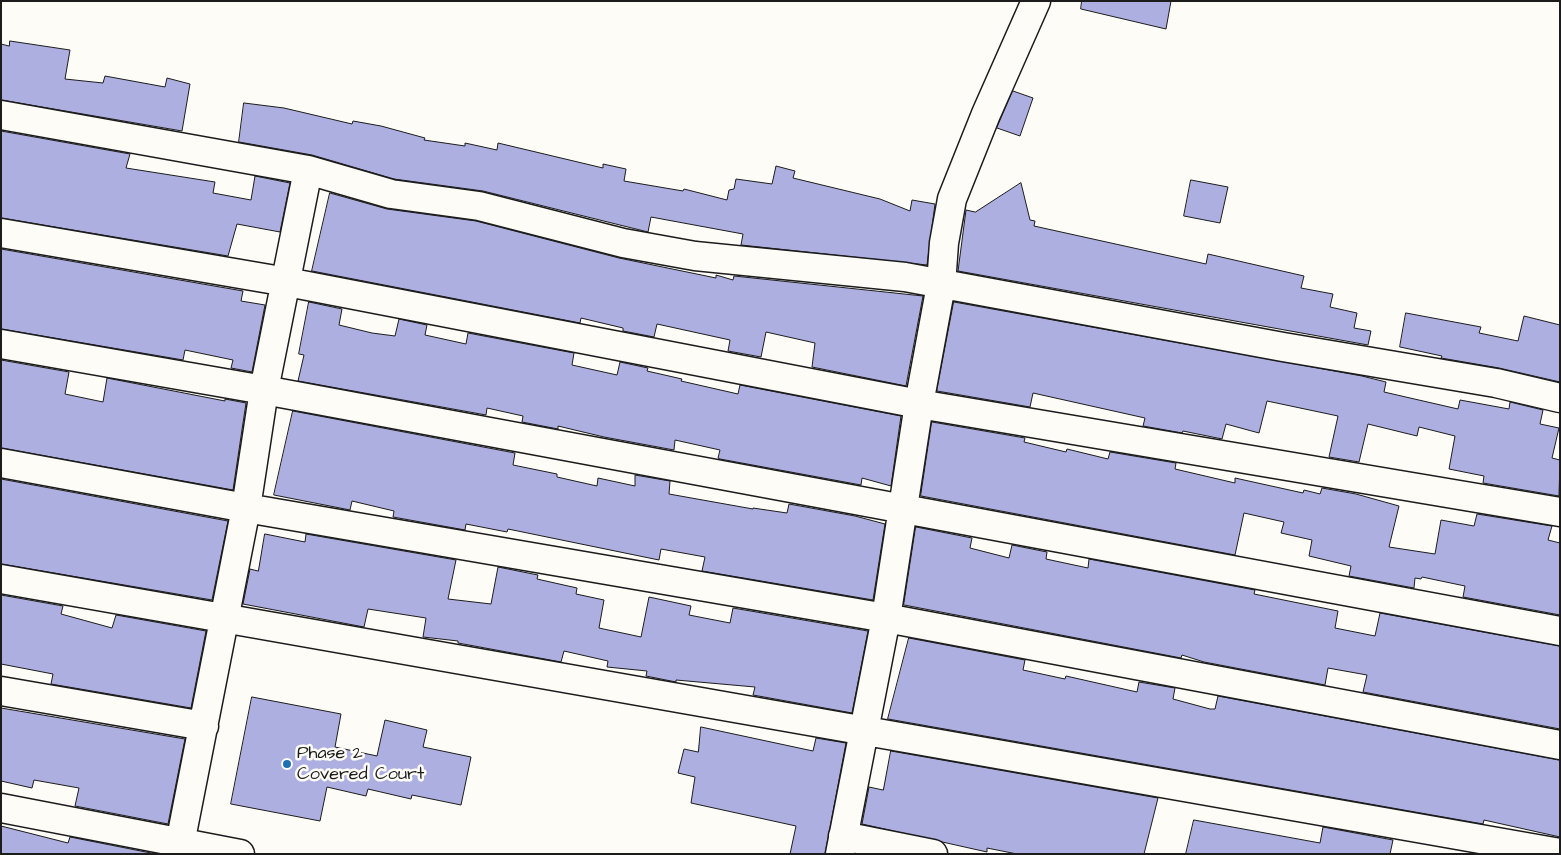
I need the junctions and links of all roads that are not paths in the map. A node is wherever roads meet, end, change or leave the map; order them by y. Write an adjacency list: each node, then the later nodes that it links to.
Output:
1 (1036, 1): 6 (street)
2 (1, 115): 3 (street)
3 (308, 170): 5 (street); 6 (street)
4 (1, 233): 5 (street)
5 (286, 282): 8 (street); 10 (street)
6 (940, 285): 9 (street); 10 (street)
7 (1, 344): 8 (street)
8 (264, 390): 12 (street); 13 (street)
9 (1560, 398)
10 (919, 404): 13 (street); 14 (street)
11 (1, 463): 12 (street)
12 (246, 508): 16 (street); 17 (street)
13 (903, 509): 16 (street); 18 (street)
14 (1560, 512)
15 (1, 579): 17 (street)
16 (886, 618): 21 (street); 22 (street)
17 (224, 619): 20 (street); 21 (street)
18 (1560, 631)
19 (1, 691): 20 (street)
20 (204, 726): 25 (street)
21 (865, 729): 24 (street); 26 (street)
22 (1560, 745)
23 (1, 808): 25 (street)
24 (841, 845): 28 (street)
25 (179, 848): 27 (street)
26 (1560, 853)
27 (240, 854)
28 (933, 854)

